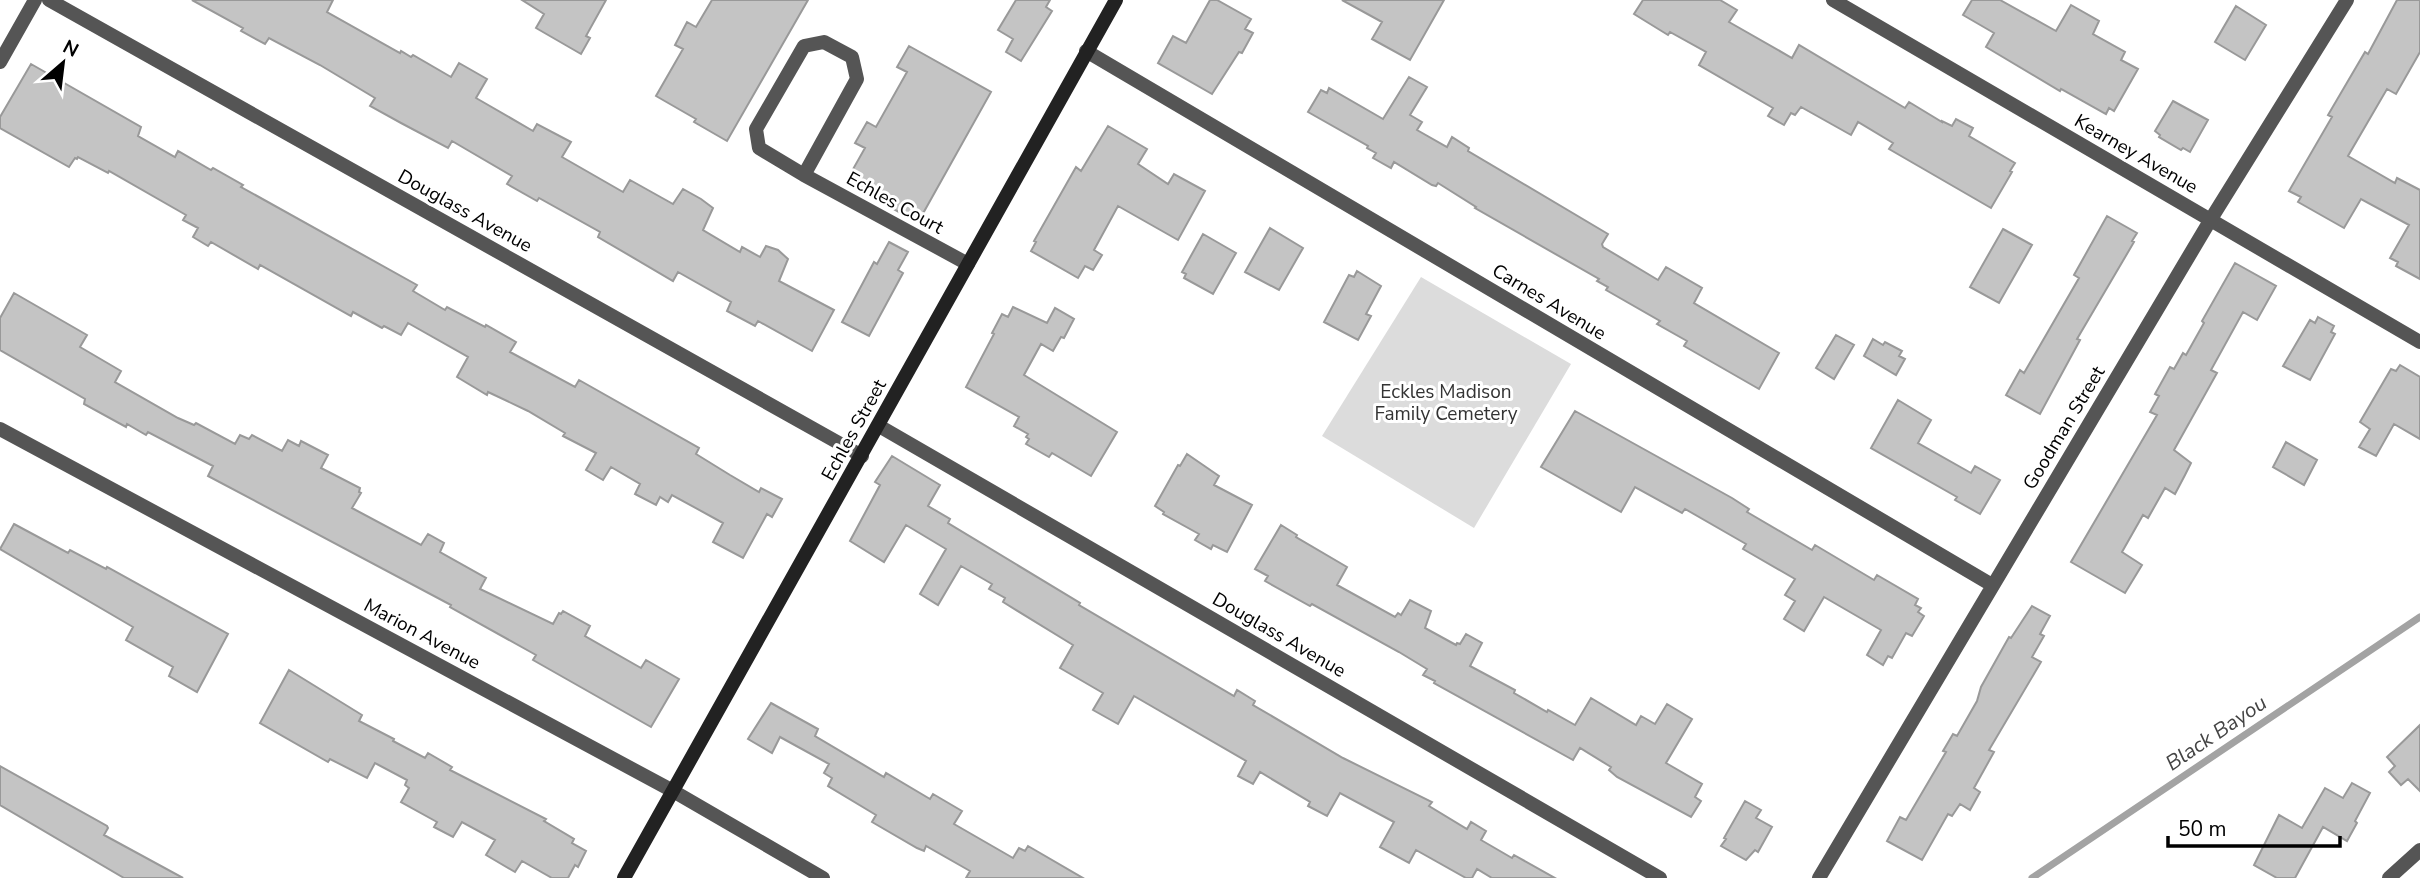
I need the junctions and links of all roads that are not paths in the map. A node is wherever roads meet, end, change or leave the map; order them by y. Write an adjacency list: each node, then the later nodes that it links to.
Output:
1 (35, 0): 7 (street)
2 (49, 0): 14 (street, Douglass Avenue)
3 (1116, 0): 6 (street, Echles Street)
4 (1833, 0): 9 (street, Kearney Avenue)
5 (2347, 0): 9 (street, Goodman Street)
6 (1086, 51): 10 (street, Echles Street); 15 (street, Carnes Avenue)
7 (0, 62)
8 (804, 175): 8 (street, Echles Court); 10 (street, Echles Court)
9 (2211, 219): 11 (street, Kearney Avenue); 15 (street, Goodman Street)
10 (968, 264): 12 (street, Echles Street)
11 (2420, 342)
12 (879, 426): 14 (street, Echles Street); 20 (street, Douglass Avenue)
13 (0, 429): 16 (street, Marion Avenue)
14 (862, 456): 16 (street, Echles Street)
15 (1992, 585): 21 (street, Goodman Street)
16 (673, 791): 18 (street, Echles Street); 19 (street, Marion Avenue)
17 (2420, 850): 22 (street)
18 (624, 878)
19 (823, 878)
20 (1660, 878)
21 (1819, 878)
22 (2389, 878)

